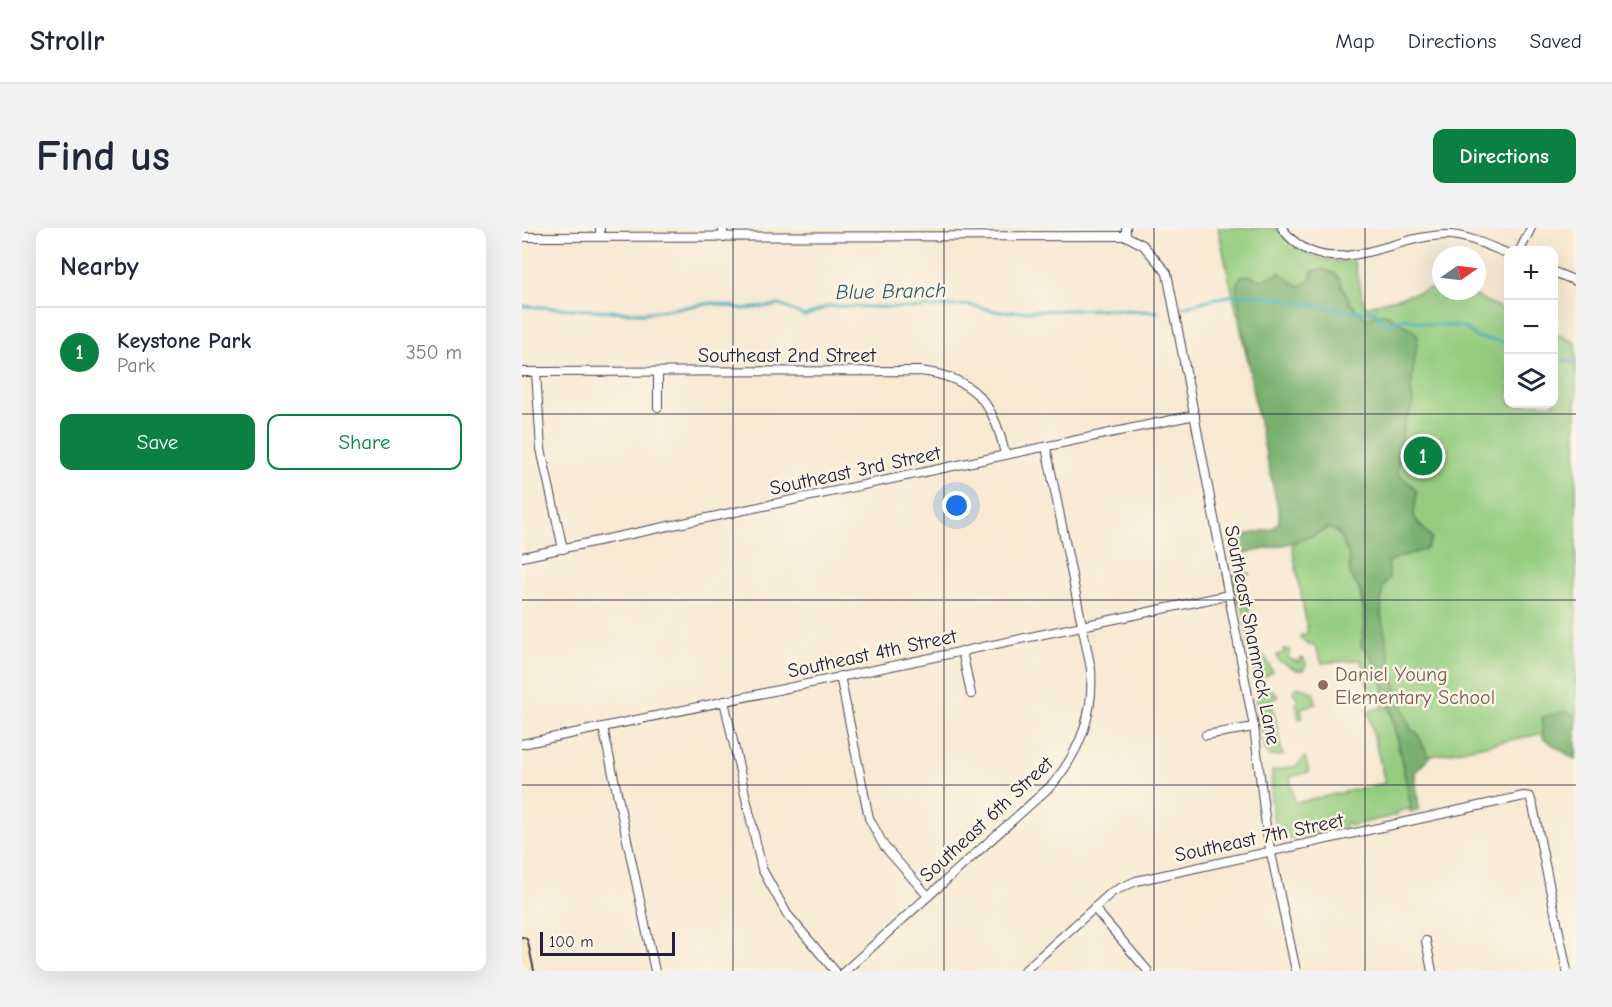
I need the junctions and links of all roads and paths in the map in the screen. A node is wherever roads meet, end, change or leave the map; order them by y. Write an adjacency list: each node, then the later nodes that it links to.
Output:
1 (600, 228): 9 (street)
2 (723, 228): 10 (street)
3 (1282, 228): 12 (street)
4 (1531, 228): 11 (street)
5 (845, 232): 6 (street); 10 (street)
6 (978, 232): 7 (street)
7 (1126, 232): 19 (street, Southeast Shamrock Lane)
8 (522, 237): 9 (street)
9 (600, 237): 10 (street)
10 (723, 237)
11 (1522, 246)
12 (1504, 252)
13 (1558, 274): 14 (street)
14 (1576, 281)
15 (522, 372): 16 (street, Southeast 2nd Street)
16 (536, 372): 17 (street, Southeast 2nd Street); 22 (street)
17 (658, 372): 18 (street); 21 (street, Southeast 2nd Street)
18 (658, 407)
19 (1195, 416): 20 (street, Southeast 3rd Street); 24 (street, Southeast Shamrock Lane)
20 (1046, 447): 21 (street, Southeast 3rd Street); 25 (street, Southeast 6th Street)
21 (1005, 455): 22 (street, Southeast 3rd Street)
22 (563, 549): 23 (street, Southeast 3rd Street)
23 (522, 557)
24 (1229, 595): 25 (street, Southeast 4th Street); 31 (street, Southeast Shamrock Lane)
25 (1082, 625): 26 (street, Southeast 4th Street); 35 (street, Southeast 6th Street)
26 (962, 651): 27 (street, Southeast 4th Street); 28 (street)
27 (840, 676): 29 (street, Southeast 4th Street); 35 (street)
28 (971, 694)
29 (724, 701): 30 (street, Southeast 4th Street); 41 (street)
30 (603, 727): 33 (street, Southeast 4th Street); 40 (street)
31 (1254, 727): 32 (street); 34 (street, Southeast Shamrock Lane)
32 (1206, 735)
33 (522, 744)
34 (1271, 852): 36 (street, Southeast 7th Street); 45 (street, Southeast Shamrock Lane); 47 (street, Southeast 7th Street)
35 (928, 896): 42 (street, Southeast 6th Street)
36 (1094, 908): 43 (street, Southeast 7th Street); 44 (street)
37 (1426, 941): 46 (street)
38 (522, 943): 39 (main road)
39 (526, 969)
40 (655, 971)
41 (835, 971)
42 (844, 971)
43 (1024, 971)
44 (1148, 971)
45 (1296, 971)
46 (1432, 971)
47 (1567, 971)

